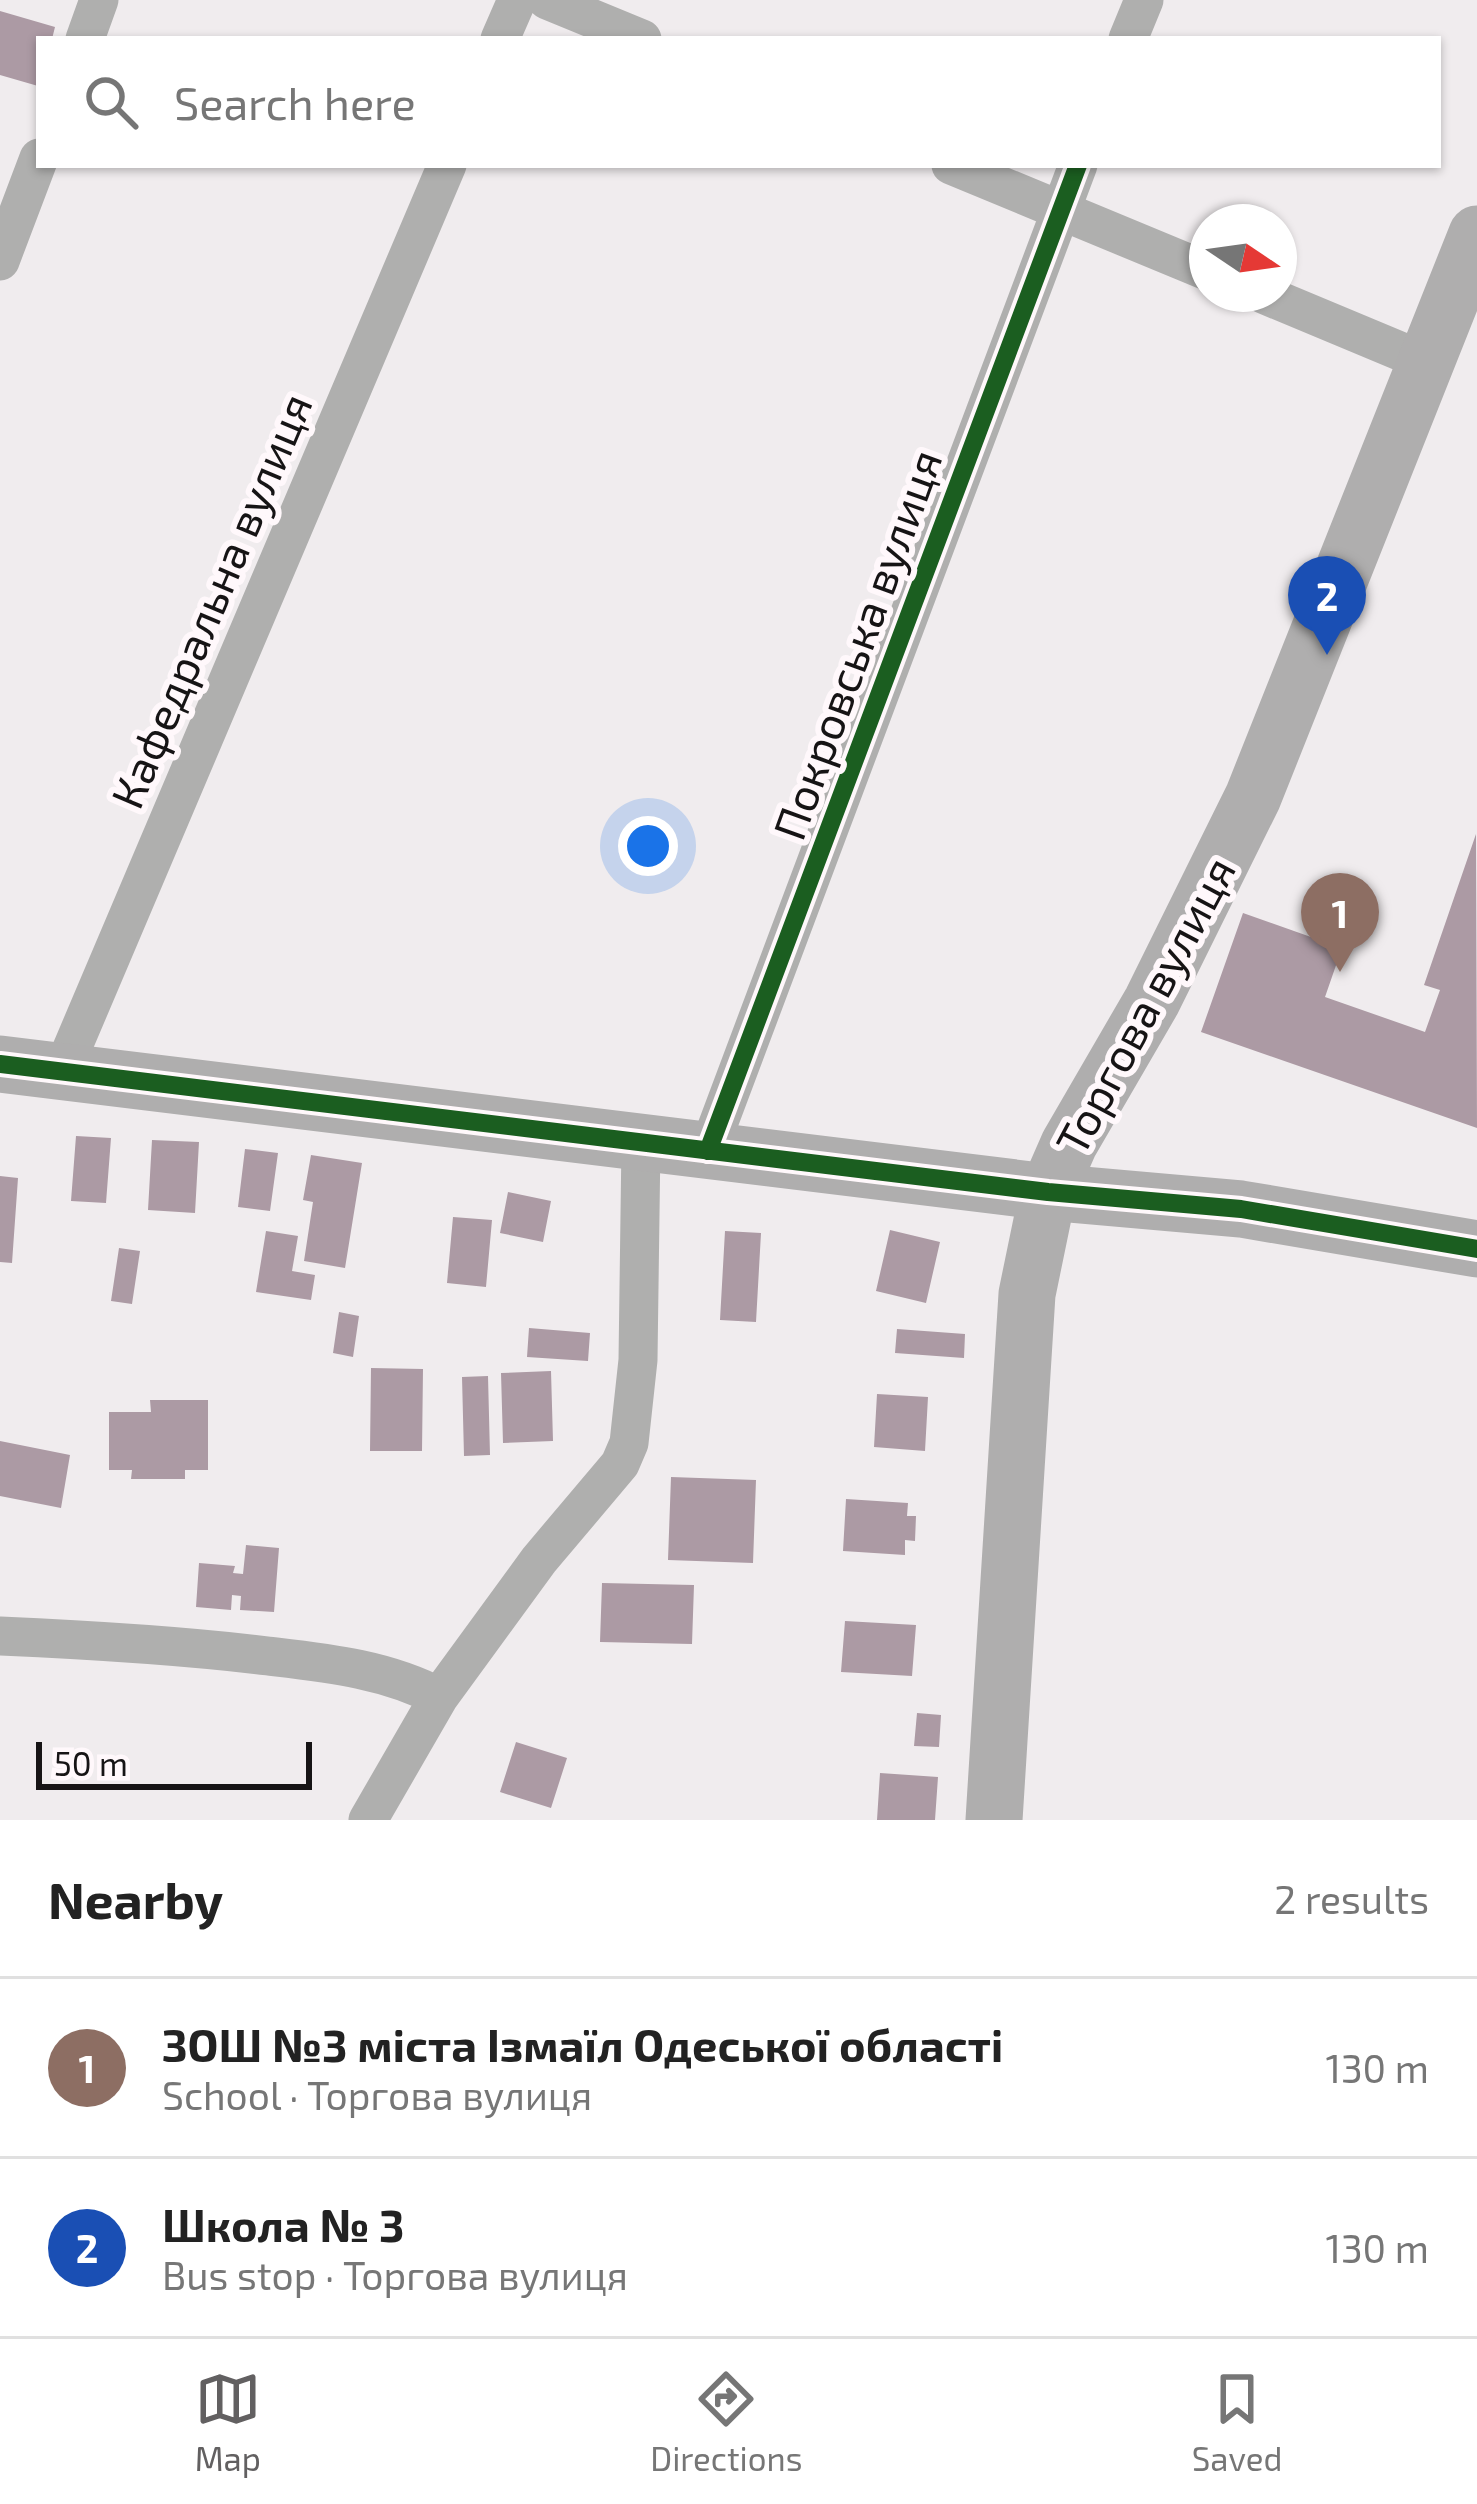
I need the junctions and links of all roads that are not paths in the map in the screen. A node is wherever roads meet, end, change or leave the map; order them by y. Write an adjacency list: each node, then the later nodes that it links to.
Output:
1 (99, 0): 5 (street)
2 (517, 0): 6 (street)
3 (547, 0): 7 (street)
4 (1144, 0): 8 (street)
5 (86, 36)
6 (501, 36)
7 (635, 36)
8 (1129, 36)
9 (36, 166): 15 (street)
10 (446, 168): 20 (street, Кафедральна вулиця)
11 (958, 168): 13 (street)
12 (1077, 168): 13 (street, Покровська вулиця)
13 (1060, 209): 16 (street); 22 (street, Покровська вулиця)
14 (1477, 234): 18 (main road, Торгова вулиця)
15 (0, 261)
16 (1189, 263)
17 (1297, 308): 18 (street)
18 (1426, 362): 23 (main road, Торгова вулиця)
19 (0, 1064): 20 (main road)
20 (62, 1072): 21 (main road)
21 (641, 1142): 22 (main road); 26 (street)
22 (708, 1151): 23 (main road)
23 (1048, 1192): 24 (main road); 28 (main road, Торгова вулиця)
24 (1477, 1249)
25 (0, 1636): 26 (street)
26 (439, 1697): 27 (street)
27 (368, 1820)
28 (994, 1820)

